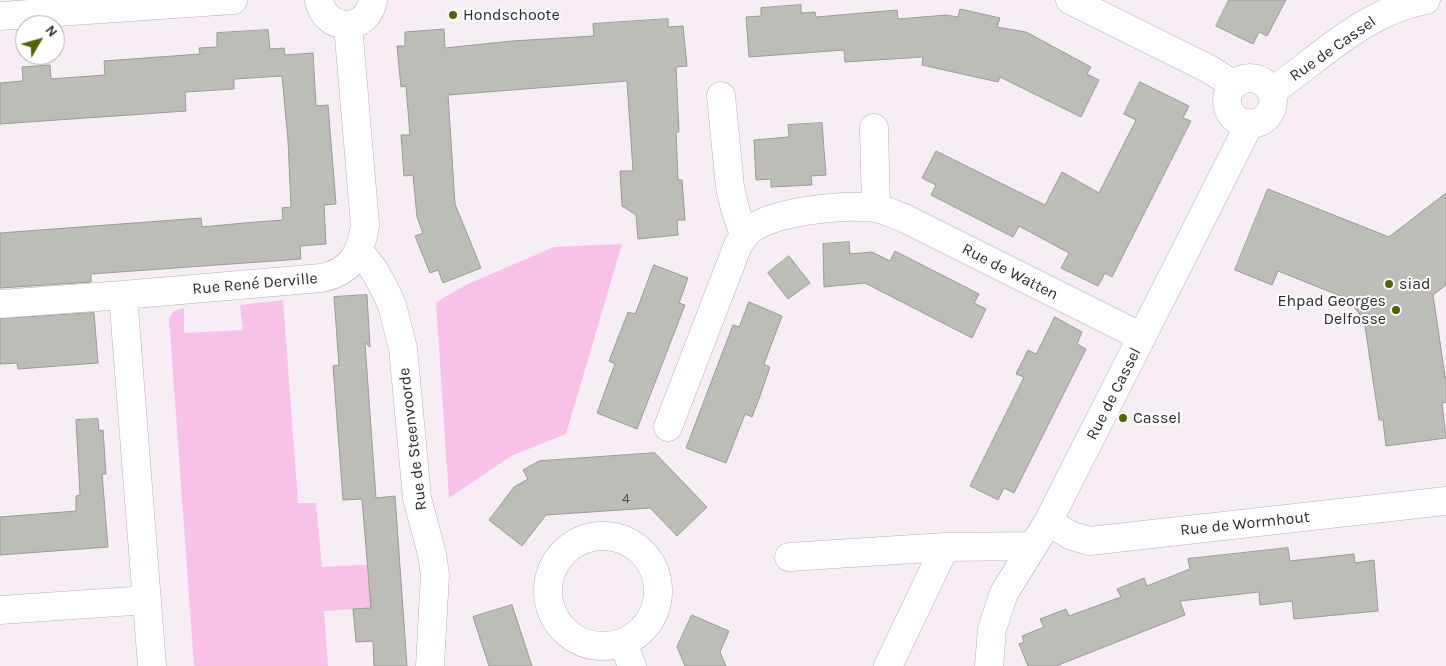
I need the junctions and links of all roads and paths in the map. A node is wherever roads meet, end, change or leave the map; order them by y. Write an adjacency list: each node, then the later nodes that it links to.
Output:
1 (233, 0): 7 (street)
2 (319, 0): 8 (street)
3 (373, 0): 8 (street)
4 (1070, 0): 9 (street)
5 (1426, 0): 6 (street, Rue de Cassel)
6 (1395, 4): 10 (street, Rue de Cassel)
7 (0, 16)
8 (348, 25): 16 (street)
9 (1234, 85): 10 (street); 12 (street)
10 (1272, 92): 12 (street)
11 (721, 96): 15 (street)
12 (1250, 124): 19 (street, Rue de Cassel)
13 (874, 128): 14 (street)
14 (876, 208): 15 (street, Rue de Watten); 19 (street, Rue de Watten)
15 (744, 235): 20 (street)
16 (360, 252): 17 (street, Rue René Derville); 30 (street, Rue de Steenvoorde)
17 (124, 295): 18 (street, Rue René Derville); 26 (street)
18 (0, 304)
19 (1142, 337): 22 (street, Rue de Cassel)
20 (668, 427)
21 (1446, 501): 22 (street, Rue de Wormhout)
22 (1048, 522): 23 (street, Rue de Cassel)
23 (1034, 546): 24 (street); 32 (street, Rue de Cassel)
24 (945, 547): 25 (street); 31 (street)
25 (789, 557)
26 (147, 600): 27 (street); 29 (street)
27 (0, 610)
28 (627, 654): 28 (street)
29 (152, 666)
30 (430, 666)
31 (888, 666)
32 (989, 666)

